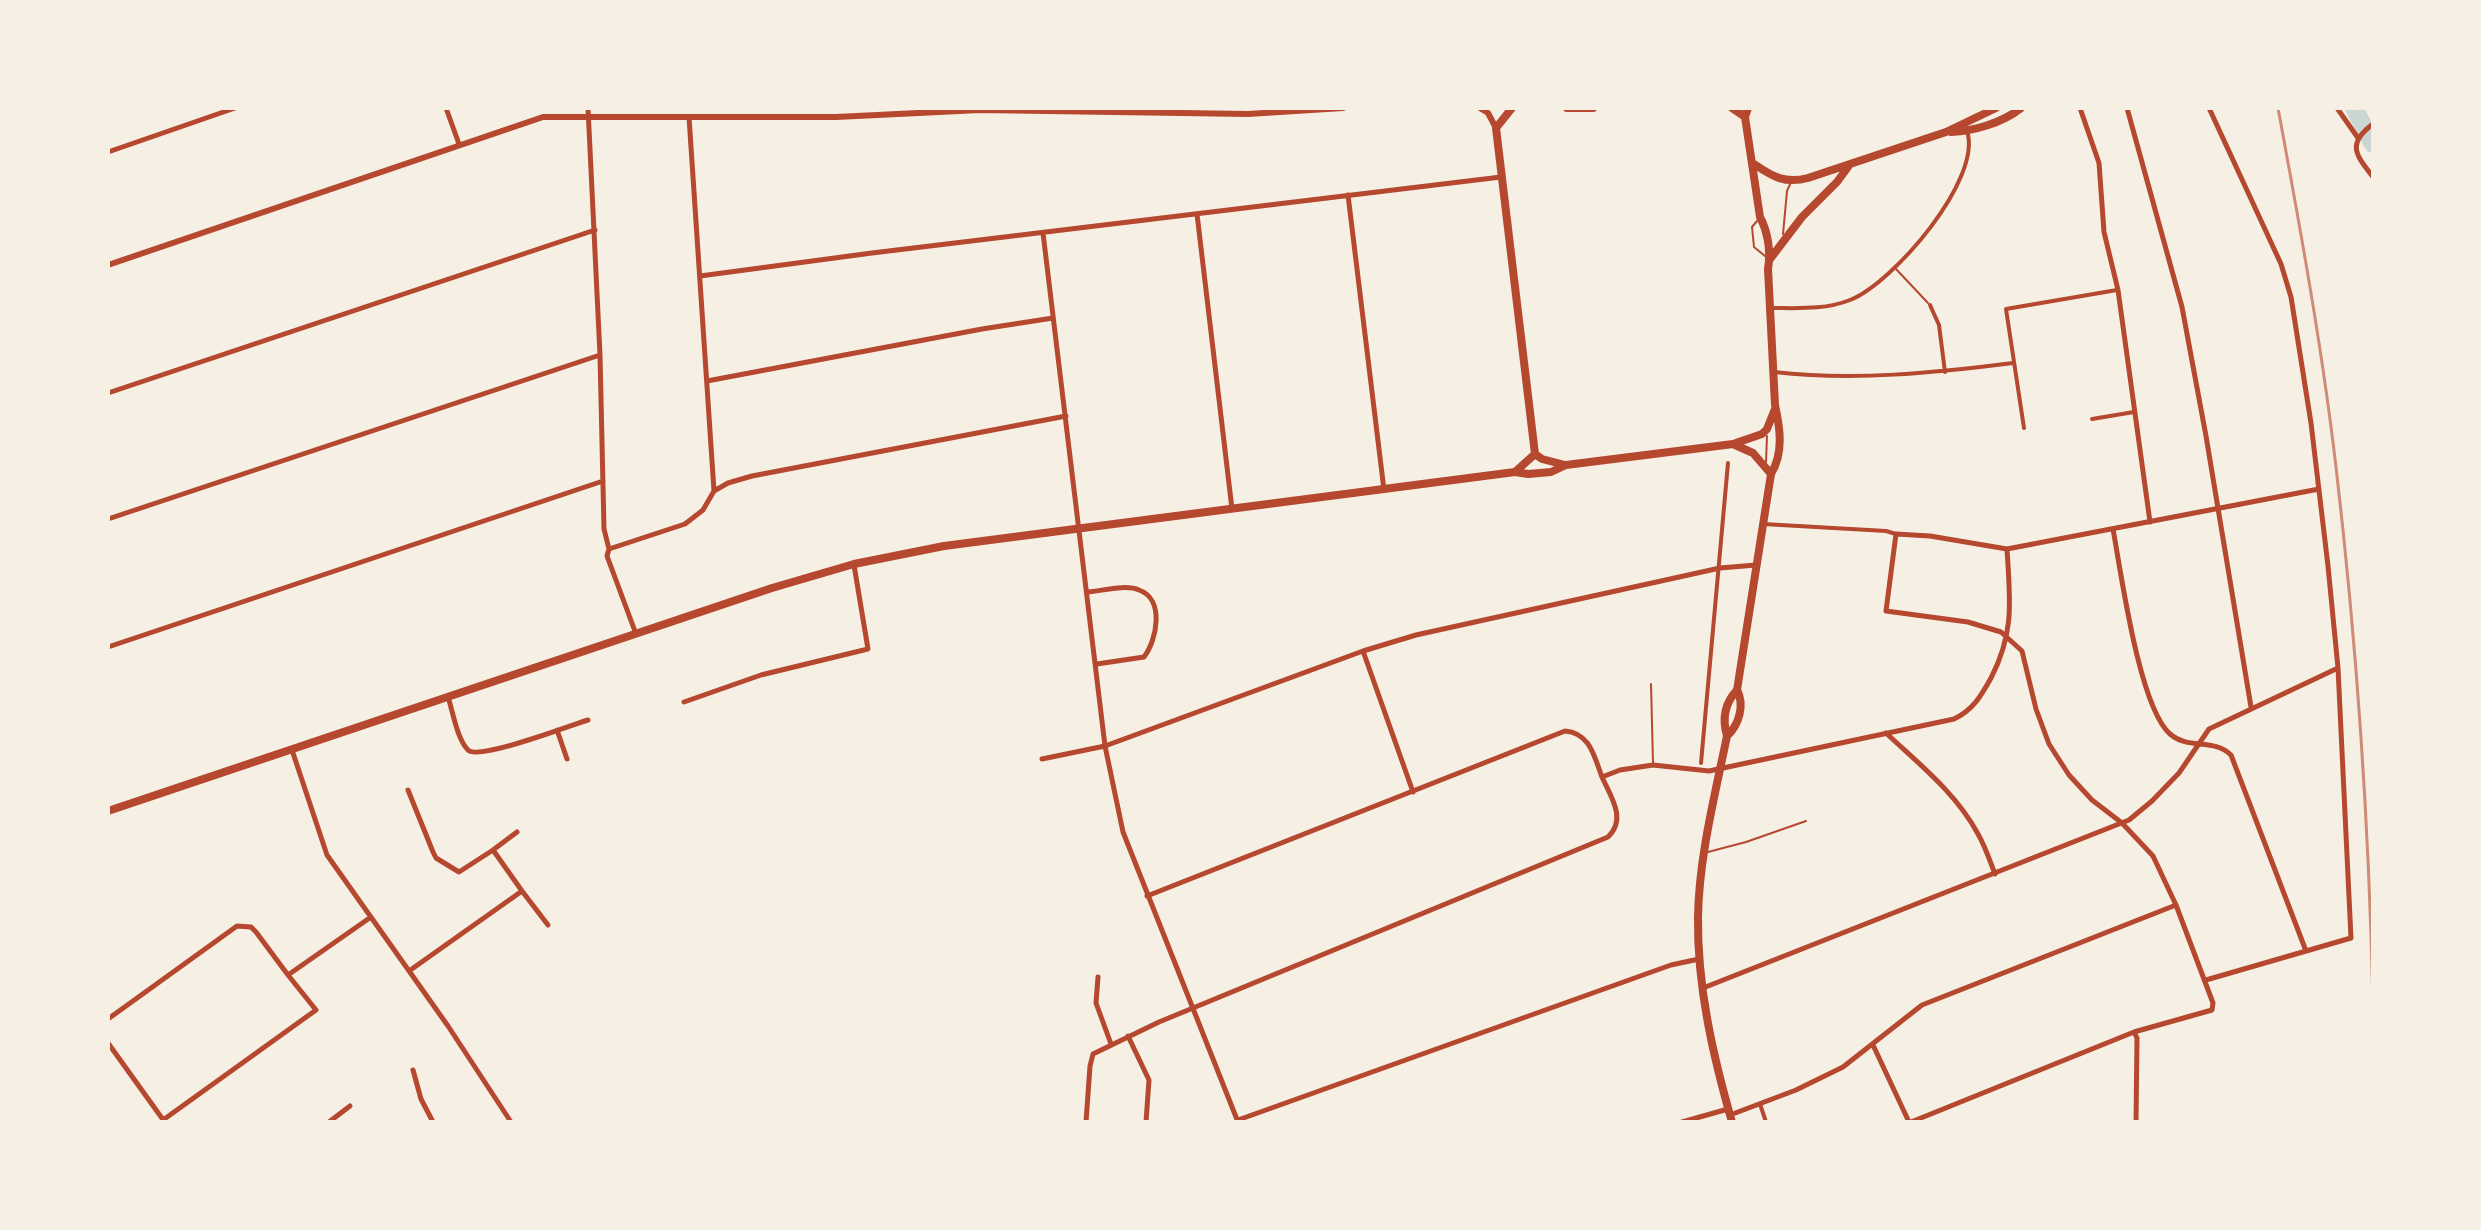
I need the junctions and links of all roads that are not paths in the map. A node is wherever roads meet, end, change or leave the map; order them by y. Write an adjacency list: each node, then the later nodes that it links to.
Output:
1 (235, 108): 26 (street)
2 (446, 108): 25 (street)
3 (1343, 108): 16 (street)
4 (1480, 108): 21 (street)
5 (1512, 108): 21 (highway)
6 (1567, 108): 7 (highway)
7 (1593, 108)
8 (1732, 108): 18 (highway)
9 (1739, 108): 18 (lane)
10 (1997, 108): 23 (highway)
11 (2021, 108): 22 (highway)
12 (2080, 108): 41 (street)
13 (2127, 108): 67 (street)
14 (2209, 108): 64 (street)
15 (2337, 108): 24 (street)
16 (1087, 110): 19 (street)
17 (588, 112): 19 (street); 25 (street); 34 (street)
18 (1746, 112): 27 (highway)
19 (689, 117): 40 (street)
20 (2373, 124): 24 (street)
21 (1496, 128): 29 (highway)
22 (1967, 131): 23 (highway); 39 (street)
23 (1946, 132): 28 (highway)
24 (2360, 135): 30 (street)
25 (459, 144): 38 (street)
26 (108, 152)
27 (1754, 164): 31 (highway); 37 (highway)
28 (1848, 166): 31 (highway); 36 (highway)
29 (1501, 177): 32 (street); 58 (highway)
30 (2373, 177)
31 (1791, 182): 36 (lane)
32 (1348, 195): 33 (street); 65 (street)
33 (1197, 214): 35 (street); 68 (street)
34 (595, 230): 45 (street); 50 (street)
35 (1043, 233): 40 (street); 44 (street)
36 (1783, 239): 37 (highway)
37 (1770, 259): 43 (highway)
38 (108, 265)
39 (1896, 269): 42 (lane); 43 (street)
40 (700, 276): 49 (street)
41 (2118, 290): 46 (street); 52 (street)
42 (1930, 305): 48 (street)
43 (1771, 308): 47 (highway)
44 (1053, 318): 49 (street); 53 (street)
45 (600, 355): 63 (street); 69 (street)
46 (2013, 363): 48 (street); 55 (street)
47 (1774, 372): 48 (street); 51 (highway)
48 (1945, 372)
49 (707, 381): 66 (street)
50 (108, 393)
51 (1775, 409): 56 (highway); 61 (highway)
52 (2134, 412): 54 (street); 70 (street)
53 (1066, 416): 66 (street); 72 (street)
54 (2092, 419)
55 (2024, 428)
56 (1767, 429): 57 (highway); 61 (lane)
57 (1733, 444): 60 (highway); 61 (highway)
58 (1535, 454): 60 (highway); 62 (highway)
59 (1728, 463): 79 (street)
60 (1566, 465): 62 (highway)
61 (1768, 470): 71 (highway)
62 (1515, 472): 65 (highway)
63 (603, 481): 75 (street); 83 (street)
64 (2319, 489): 67 (street); 86 (street)
65 (1384, 490): 68 (highway)
66 (714, 491): 75 (street)
67 (2219, 508): 70 (street); 90 (street)
68 (1232, 509): 72 (highway)
69 (108, 519)
70 (2150, 522): 73 (street)
71 (1762, 524): 74 (street); 78 (highway)
72 (1080, 528): 77 (highway); 80 (street)
73 (2113, 529): 76 (street); 94 (street)
74 (1896, 534): 76 (street); 82 (street)
75 (609, 549): 81 (street)
76 (2007, 549): 82 (street)
77 (854, 564): 81 (highway); 89 (street)
78 (1756, 565): 79 (street); 101 (highway)
79 (1720, 568): 84 (street); 99 (street)
80 (1088, 592): 85 (street); 85 (street)
81 (636, 634): 88 (highway)
82 (2008, 637): 93 (street); 107 (street)
83 (108, 647)
84 (1363, 651): 95 (street); 104 (street)
85 (1097, 664): 95 (street)
86 (2338, 668): 90 (street); 117 (street)
87 (1651, 684): 100 (lane)
88 (448, 697): 92 (street); 96 (highway)
89 (684, 702)
90 (2251, 707): 94 (street)
91 (588, 720): 92 (street)
92 (557, 730): 97 (street)
93 (1886, 733): 101 (street); 111 (street)
94 (2199, 744): 107 (street); 117 (street)
95 (1105, 746): 98 (street); 113 (street)
96 (292, 749): 105 (highway); 115 (street)
97 (567, 759)
98 (1042, 759)
99 (1701, 763)
100 (1653, 765): 101 (street); 102 (street)
101 (1721, 768): 110 (highway)
102 (1602, 777): 104 (street); 124 (street)
103 (408, 790): 109 (street)
104 (1413, 792): 113 (street)
105 (108, 811)
106 (1806, 821): 110 (lane)
107 (2122, 823): 111 (street); 114 (street)
108 (517, 832): 109 (street)
109 (493, 850): 112 (street)
110 (1706, 852): 118 (highway)
111 (1995, 874): 123 (street)
112 (522, 891): 116 (street); 119 (street)
113 (1147, 896): 124 (street)
114 (2176, 905): 122 (street); 130 (street)
115 (371, 917): 119 (street); 120 (street)
116 (548, 925)
117 (2306, 951): 122 (street)
118 (1699, 959): 123 (highway); 137 (street)
119 (409, 971): 139 (street)
120 (288, 975): 125 (street); 135 (street)
121 (1098, 977): 129 (street)
122 (2206, 980): 126 (street)
123 (1702, 988): 134 (highway)
124 (1193, 1008): 127 (street); 137 (street)
125 (108, 1019)
126 (2134, 1032): 144 (street); 145 (street)
127 (1128, 1036): 129 (street); 141 (street)
128 (108, 1043): 135 (street)
129 (1111, 1044): 140 (street)
130 (1873, 1045): 132 (street); 144 (street)
131 (413, 1070): 136 (street)
132 (1760, 1104): 134 (street); 143 (street)
133 (350, 1106): 138 (street)
134 (1730, 1115): 142 (street)
135 (164, 1121)
136 (431, 1121)
137 (1238, 1121)
138 (329, 1122)
139 (511, 1122)
140 (1086, 1122)
141 (1146, 1122)
142 (1682, 1122)
143 (1766, 1122)
144 (1910, 1122)
145 (2136, 1122)

